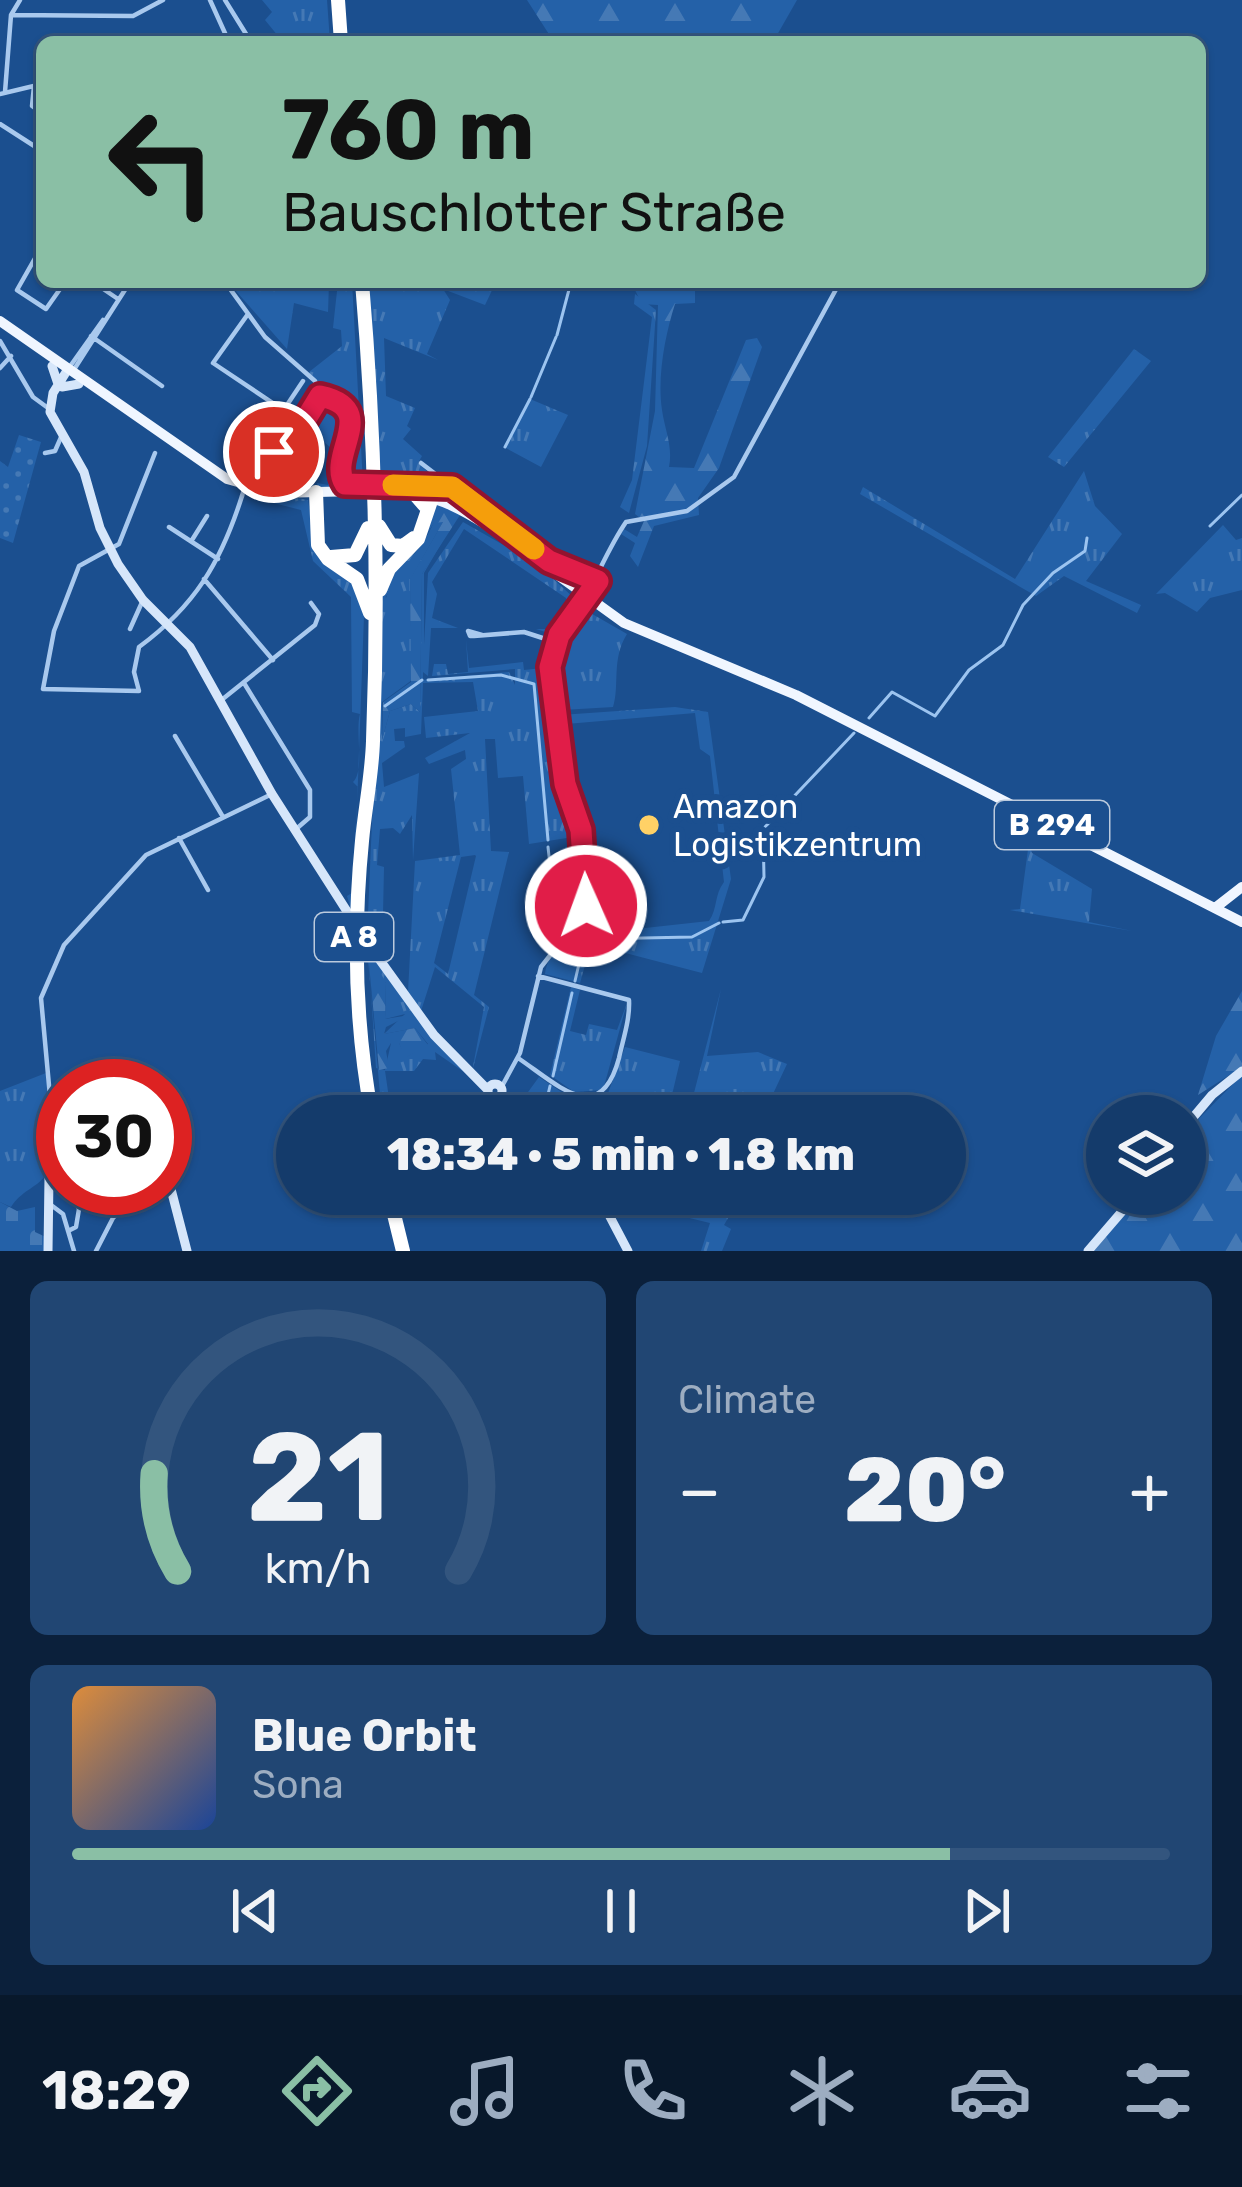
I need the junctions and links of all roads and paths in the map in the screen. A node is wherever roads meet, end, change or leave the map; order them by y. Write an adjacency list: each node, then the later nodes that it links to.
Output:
1 (20, 0): 6 (street)
2 (163, 0): 6 (street)
3 (210, 0): 7 (street)
4 (225, 0): 8 (street)
5 (334, 0): 9 (highway)
6 (11, 15): 11 (street)
7 (226, 36)
8 (246, 36)
9 (337, 36)
10 (36, 85): 11 (street)
11 (2, 93)
12 (0, 124): 13 (street)
13 (36, 147)
14 (36, 257): 15 (street)
15 (61, 288)
16 (102, 288): 21 (street)
17 (126, 288): 21 (street)
18 (229, 288): 22 (street)
19 (359, 288): 47 (highway, A 8)
20 (837, 288): 54 (street)
21 (118, 299): 24 (street)
22 (248, 314): 31 (street); 33 (street)
23 (0, 321): 28 (main road, B 294)
24 (93, 337): 28 (street); 30 (street)
25 (0, 341): 26 (street)
26 (10, 356): 27 (street); 32 (street)
27 (0, 368)
28 (69, 373): 32 (street); 45 (main road, B 294)
29 (303, 381): 33 (street)
30 (162, 386)
31 (320, 396): 34 (street); 43 (street)
32 (48, 406): 36 (street)
33 (283, 411): 34 (street)
34 (304, 424): 37 (street)
35 (248, 432): 37 (street)
36 (62, 434): 38 (street); 50 (street)
37 (274, 452): 53 (street, bridge)
38 (45, 453)
39 (154, 453): 50 (street)
40 (421, 463): 41 (street)
41 (452, 487): 42 (street); 54 (street)
42 (385, 488): 43 (main road, B 294, bridge); 44 (main road, B 294)
43 (358, 489): 45 (main road, B 294)
44 (424, 496): 47 (highway); 52 (main road, B 294); 59 (highway)
45 (311, 498): 51 (highway)
46 (208, 516): 49 (street)
47 (371, 522): 51 (highway); 59 (highway, A 8)
48 (169, 527): 49 (street)
49 (192, 540): 53 (street)
50 (110, 549): 57 (street); 60 (street)
51 (322, 553): 59 (highway)
52 (534, 558): 56 (main road, B 294); 56 (main road, B 294)
53 (218, 559): 55 (street)
54 (598, 578): 56 (street)
55 (204, 579): 60 (street); 65 (street)
56 (584, 599): 61 (street); 61 (street); 76 (main road, B 294)
57 (143, 600): 60 (street); 62 (street)
58 (311, 603): 65 (street)
59 (373, 610): 85 (highway, A 8)
60 (169, 626): 67 (street)
61 (565, 628): 64 (street)
62 (130, 629)
63 (482, 635): 64 (street)
64 (556, 642): 77 (street)
65 (273, 660): 66 (street)
66 (244, 683): 67 (street); 71 (street)
67 (219, 702): 69 (street)
68 (175, 736): 70 (street)
69 (272, 794): 70 (street); 71 (street)
70 (223, 818): 72 (street)
71 (294, 830): 84 (street, bridge)
72 (179, 838): 74 (street); 82 (street)
73 (1242, 887): 75 (main road)
74 (208, 890)
75 (1232, 896): 76 (main road); 78 (main road)
76 (1216, 908): 78 (main road, B 294)
77 (583, 911): 79 (street); 79 (street)
78 (1239, 920)
79 (574, 925): 80 (street)
80 (538, 976): 81 (street); 81 (street)
81 (518, 1058): 84 (street)
82 (49, 1059)
83 (1242, 1071): 87 (street)
84 (497, 1088): 86 (street)
85 (367, 1095)
86 (504, 1095)
87 (1206, 1102)
88 (48, 1215): 97 (street)
89 (62, 1215): 96 (street)
90 (77, 1215): 96 (street)
91 (116, 1215): 99 (street)
92 (178, 1215): 100 (street)
93 (393, 1215): 101 (highway)
94 (609, 1215): 102 (street)
95 (1119, 1215): 103 (street)
96 (68, 1231): 98 (street)
97 (48, 1251)
98 (74, 1251)
99 (96, 1251)
100 (187, 1251)
101 (402, 1251)
102 (628, 1251)
103 (1088, 1251)

